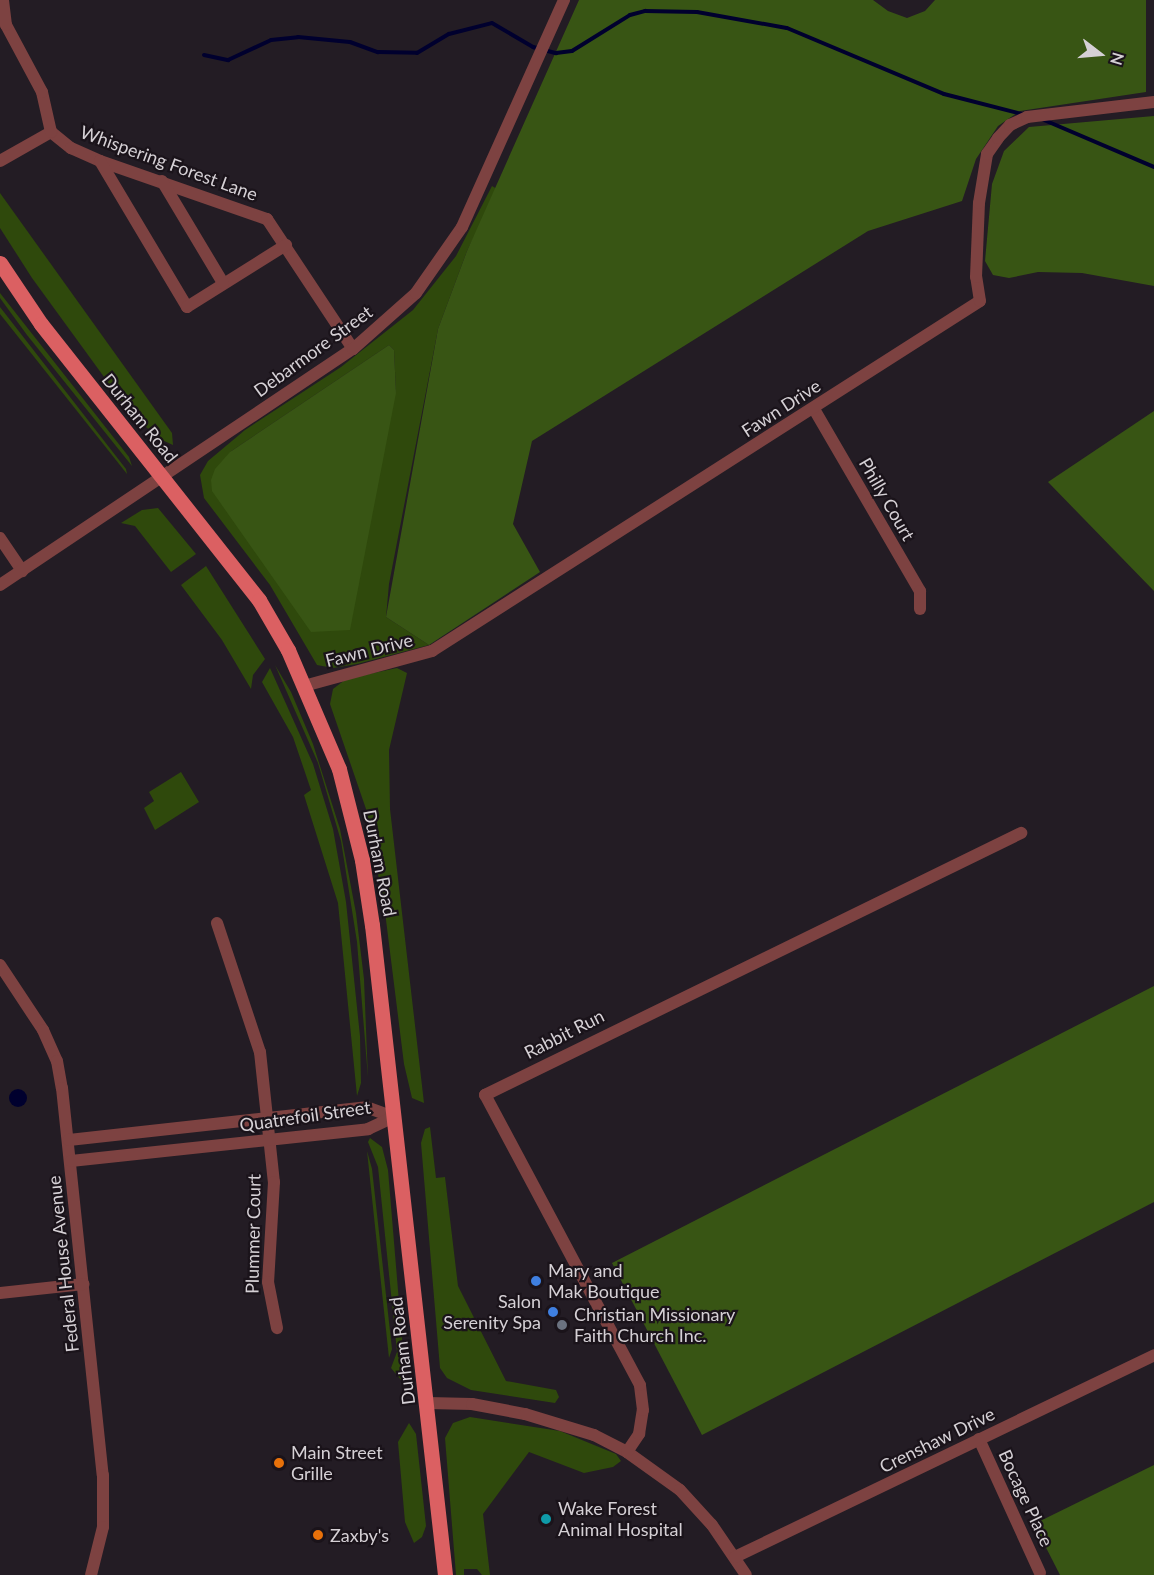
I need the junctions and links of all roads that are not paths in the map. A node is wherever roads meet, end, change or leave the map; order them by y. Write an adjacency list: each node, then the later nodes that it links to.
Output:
1 (3, 0): 3 (street)
2 (564, 0): 12 (street, Debarmore Street)
3 (3, 20): 5 (street)
4 (1154, 102): 13 (street, Fawn Drive)
5 (51, 132): 6 (street); 7 (street, Whispering Forest Lane)
6 (0, 161)
7 (100, 161): 8 (street, Whispering Forest Lane); 11 (street)
8 (162, 181): 9 (street, Whispering Forest Lane); 11 (street)
9 (286, 245): 11 (street); 12 (street, Whispering Forest Lane)
10 (0, 263): 14 (main road, Durham Road)
11 (223, 283)
12 (353, 349): 14 (street, Debarmore Street)
13 (814, 409): 18 (street, Philly Court); 19 (street, Fawn Drive)
14 (163, 476): 16 (street, Debarmore Street); 19 (main road, Durham Road)
15 (0, 538): 16 (street)
16 (22, 571): 17 (street, Debarmore Street)
17 (0, 585)
18 (920, 609)
19 (304, 686): 23 (main road, Durham Road)
20 (1021, 832): 34 (street, Rabbit Run)
21 (217, 923): 24 (street, Plummer Court)
22 (0, 965): 25 (street, Federal House Avenue)
23 (394, 1117): 24 (street, Quatrefoil Street); 26 (street, Quatrefoil Street); 32 (main road, Durham Road)
24 (269, 1119): 25 (street, Quatrefoil Street); 26 (street, Plummer Court)
25 (69, 1140): 27 (street, Federal House Avenue)
26 (270, 1140): 27 (street, Quatrefoil Street); 30 (street, Plummer Court)
27 (71, 1161): 28 (street, Federal House Avenue)
28 (84, 1284): 29 (street); 37 (street, Federal House Avenue)
29 (0, 1293)
30 (277, 1328)
31 (1154, 1355): 33 (street, Crenshaw Drive)
32 (428, 1403): 34 (street); 38 (main road, Durham Road)
33 (979, 1438): 35 (street, Crenshaw Drive); 36 (street, Bocage Place)
34 (627, 1452): 35 (street)
35 (735, 1557): 39 (street)
36 (1040, 1573)
37 (91, 1575)
38 (445, 1575)
39 (746, 1575)

